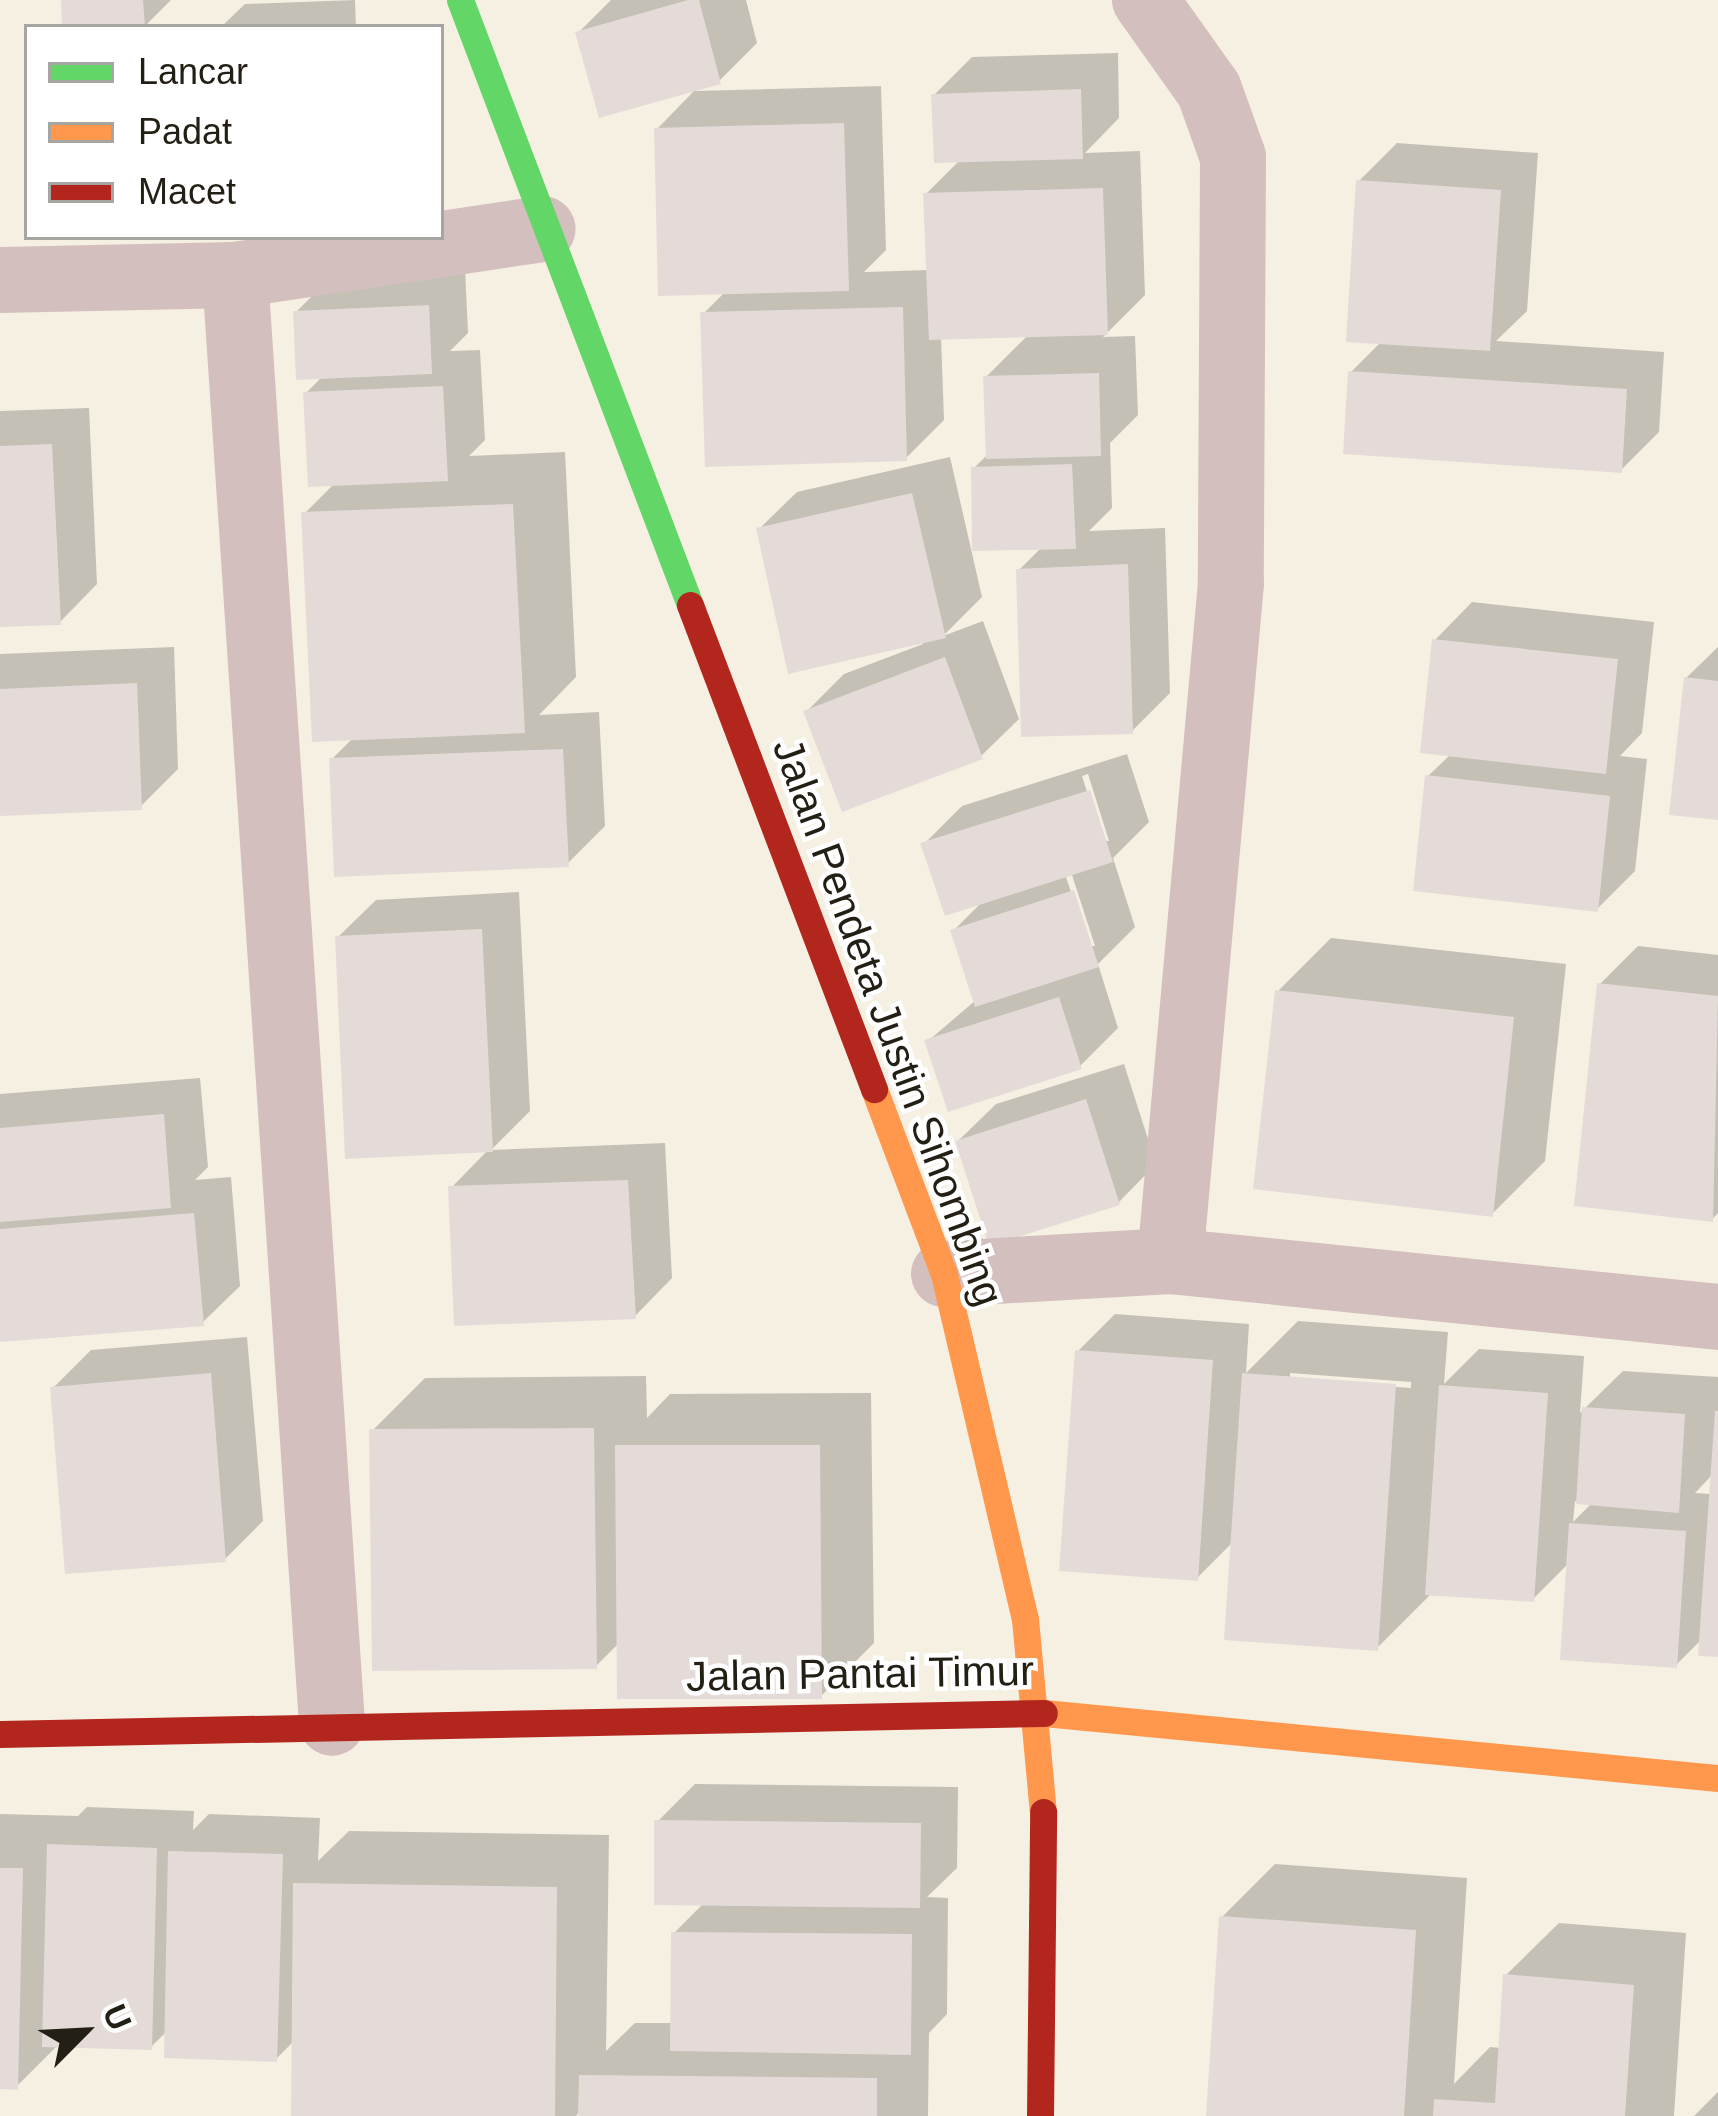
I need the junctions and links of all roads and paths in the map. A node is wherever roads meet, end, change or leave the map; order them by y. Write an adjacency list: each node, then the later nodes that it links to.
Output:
1 (460, 0): 3 (street, Jalan Pendeta Justin Sihombing)
2 (1145, 0): 6 (street)
3 (543, 229): 4 (street); 7 (street, Jalan Pendeta Justin Sihombing)
4 (235, 275): 5 (street); 10 (street)
5 (0, 280)
6 (1170, 1261): 7 (street); 8 (street)
7 (944, 1274): 9 (street, Jalan Pendeta Justin Sihombing)
8 (1718, 1317)
9 (1035, 1712): 10 (street, Jalan Pantai Timur); 12 (street, Jalan Pantai Timur); 13 (street, Jalan Pendeta Justin Sihombing)
10 (332, 1723): 11 (street, Jalan Pantai Timur)
11 (0, 1734)
12 (1718, 1778)
13 (1040, 2116)

